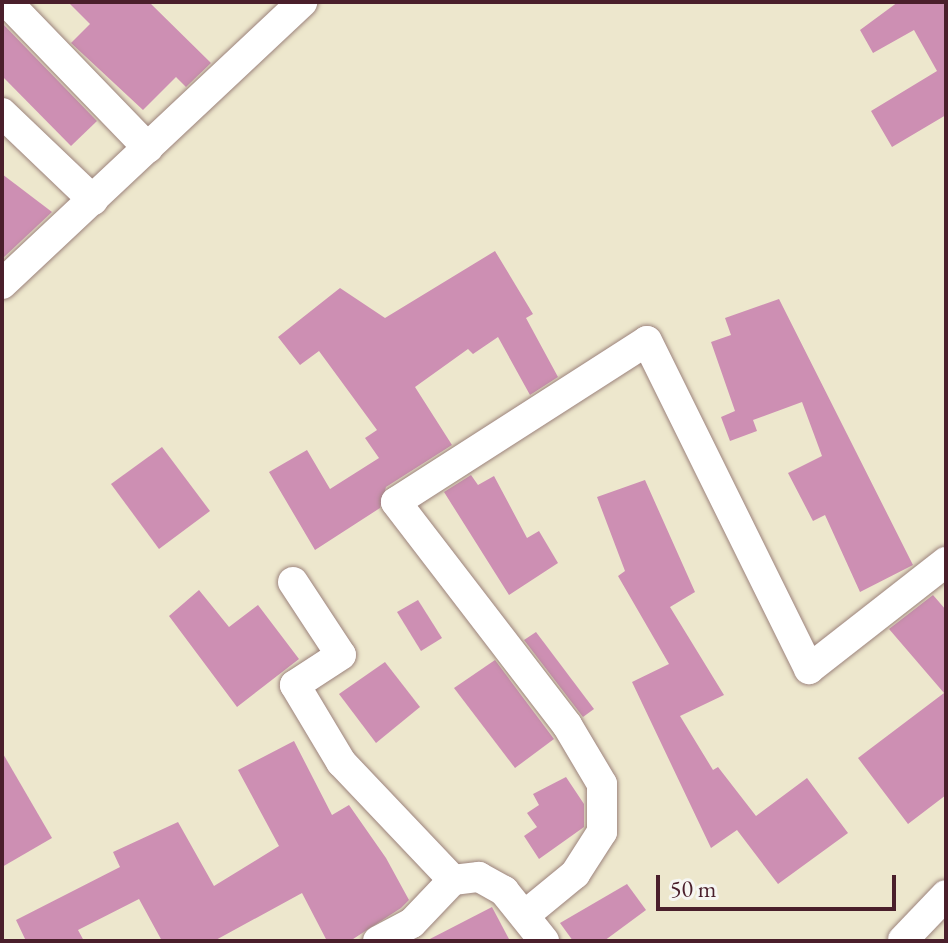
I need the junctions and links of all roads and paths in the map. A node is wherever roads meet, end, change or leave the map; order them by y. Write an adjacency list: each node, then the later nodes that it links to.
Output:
1 (7, 2): 4 (street)
2 (302, 2): 4 (street)
3 (2, 113): 5 (street)
4 (148, 148): 5 (street)
5 (93, 200): 6 (street)
6 (2, 284)
7 (946, 562): 11 (street)
8 (293, 582): 9 (street)
9 (453, 880): 11 (street); 12 (street)
10 (946, 895): 15 (street)
11 (525, 915): 14 (street)
12 (412, 932): 13 (street)
13 (378, 941)
14 (544, 941)
15 (903, 941)

